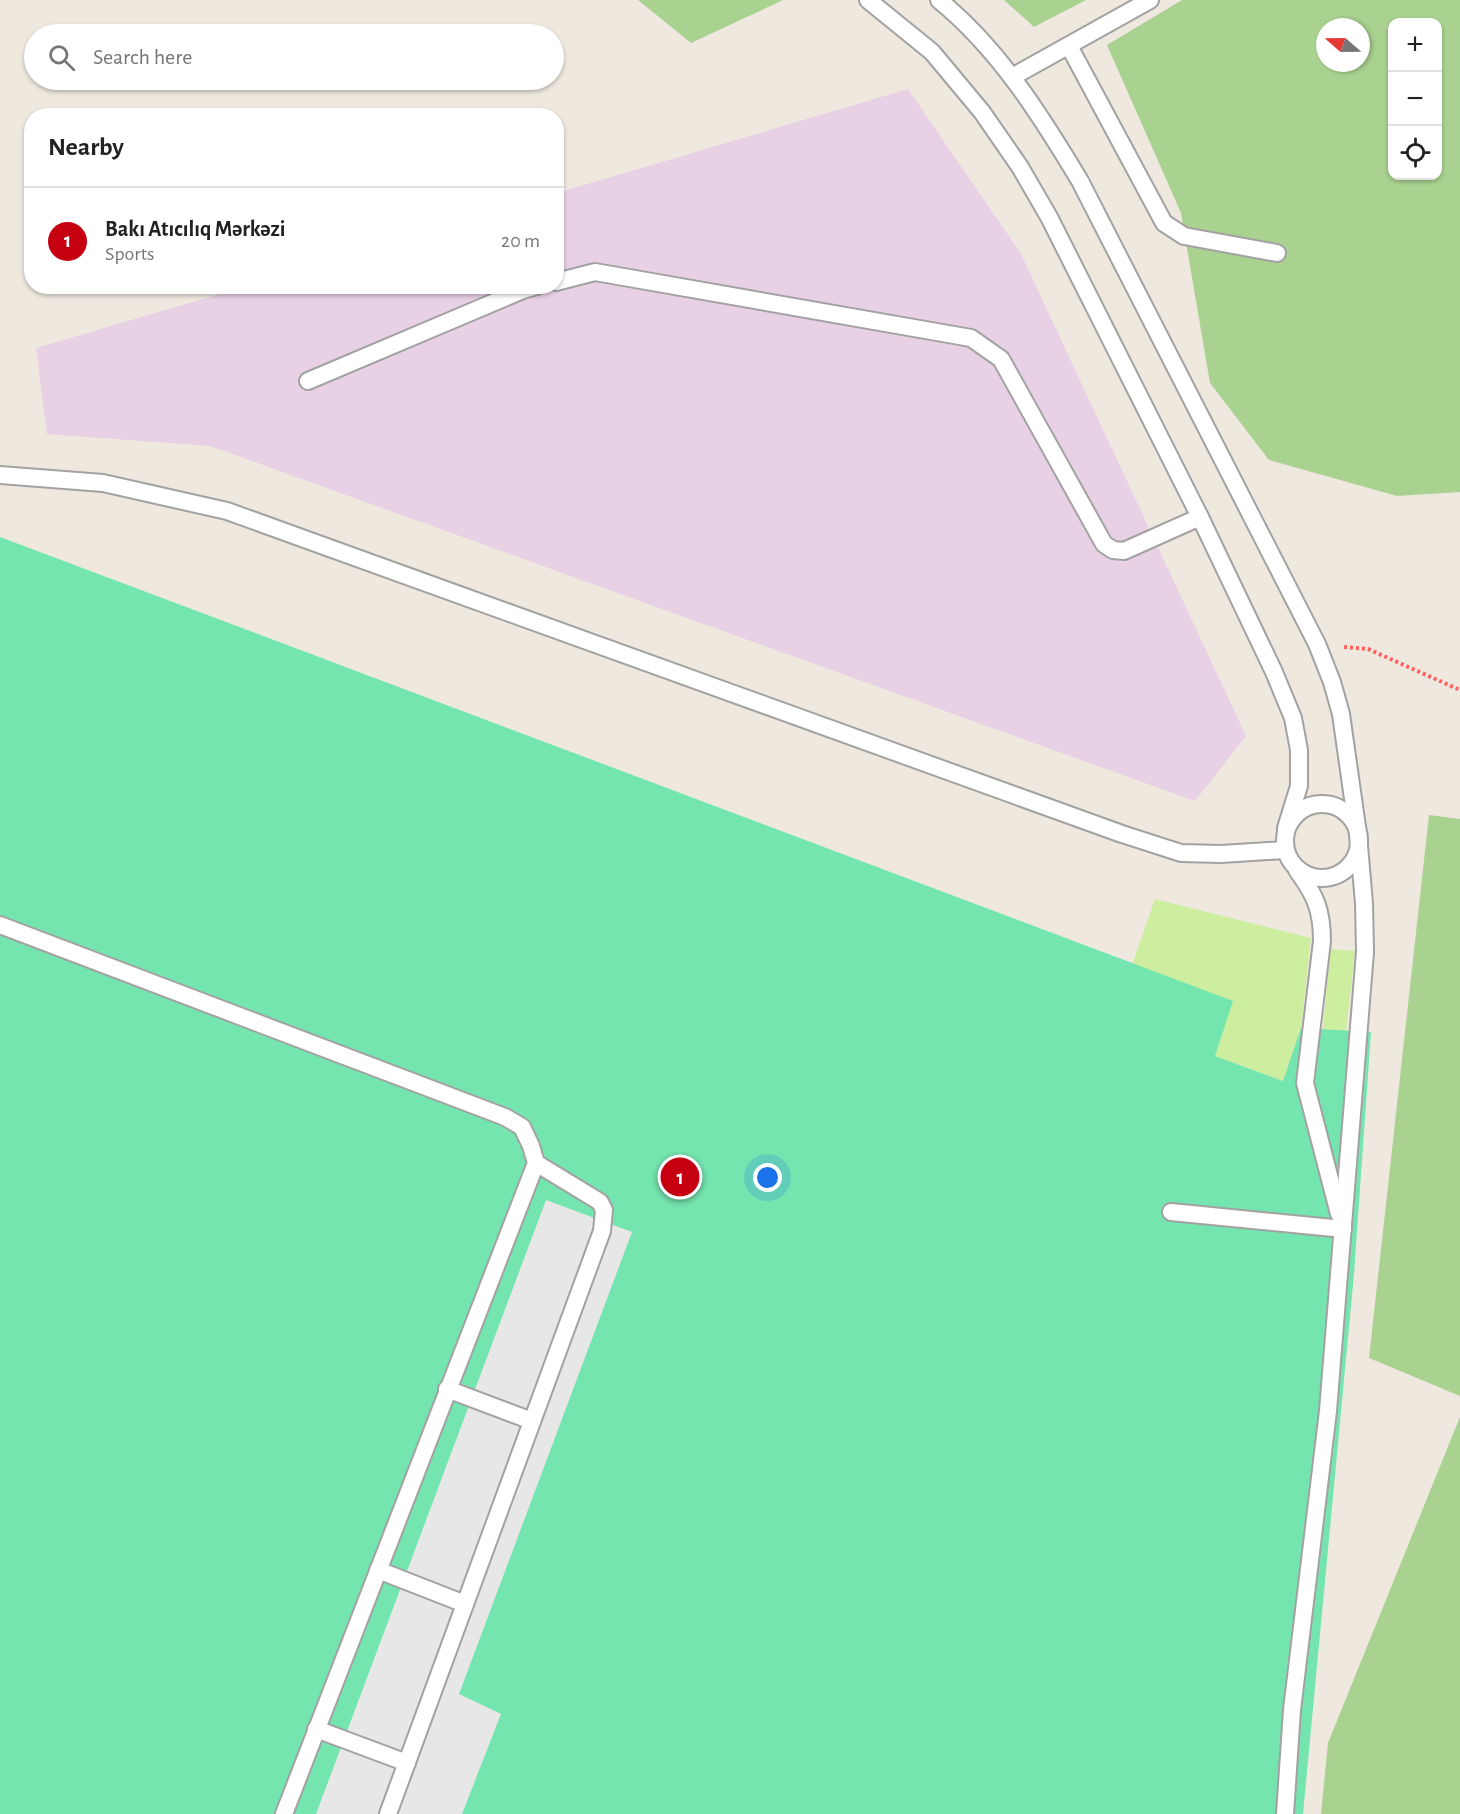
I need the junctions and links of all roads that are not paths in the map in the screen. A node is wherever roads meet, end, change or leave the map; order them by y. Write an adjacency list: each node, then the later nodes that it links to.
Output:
1 (868, 0): 11 (lane)
2 (939, 0): 5 (lane)
3 (1150, 0): 4 (lane)
4 (1069, 46): 5 (lane); 6 (lane)
5 (1012, 77): 13 (lane)
6 (1277, 253)
7 (564, 280): 11 (lane)
8 (514, 294): 9 (lane)
9 (308, 381)
10 (0, 475): 14 (lane)
11 (1200, 517): 12 (lane)
12 (1286, 828): 13 (lane); 14 (lane)
13 (1358, 834): 15 (lane); 19 (lane)
14 (1285, 850): 15 (lane)
15 (1297, 870): 19 (lane)
16 (0, 925): 17 (lane)
17 (536, 1163): 20 (lane); 21 (lane)
18 (1171, 1212): 19 (lane)
19 (1343, 1229): 28 (lane)
20 (447, 1389): 21 (lane); 22 (lane)
21 (532, 1421): 23 (lane)
22 (378, 1570): 23 (lane); 24 (lane)
23 (465, 1604): 25 (lane)
24 (316, 1729): 25 (lane); 26 (lane)
25 (407, 1763): 27 (lane)
26 (284, 1814)
27 (388, 1814)
28 (1285, 1814)

